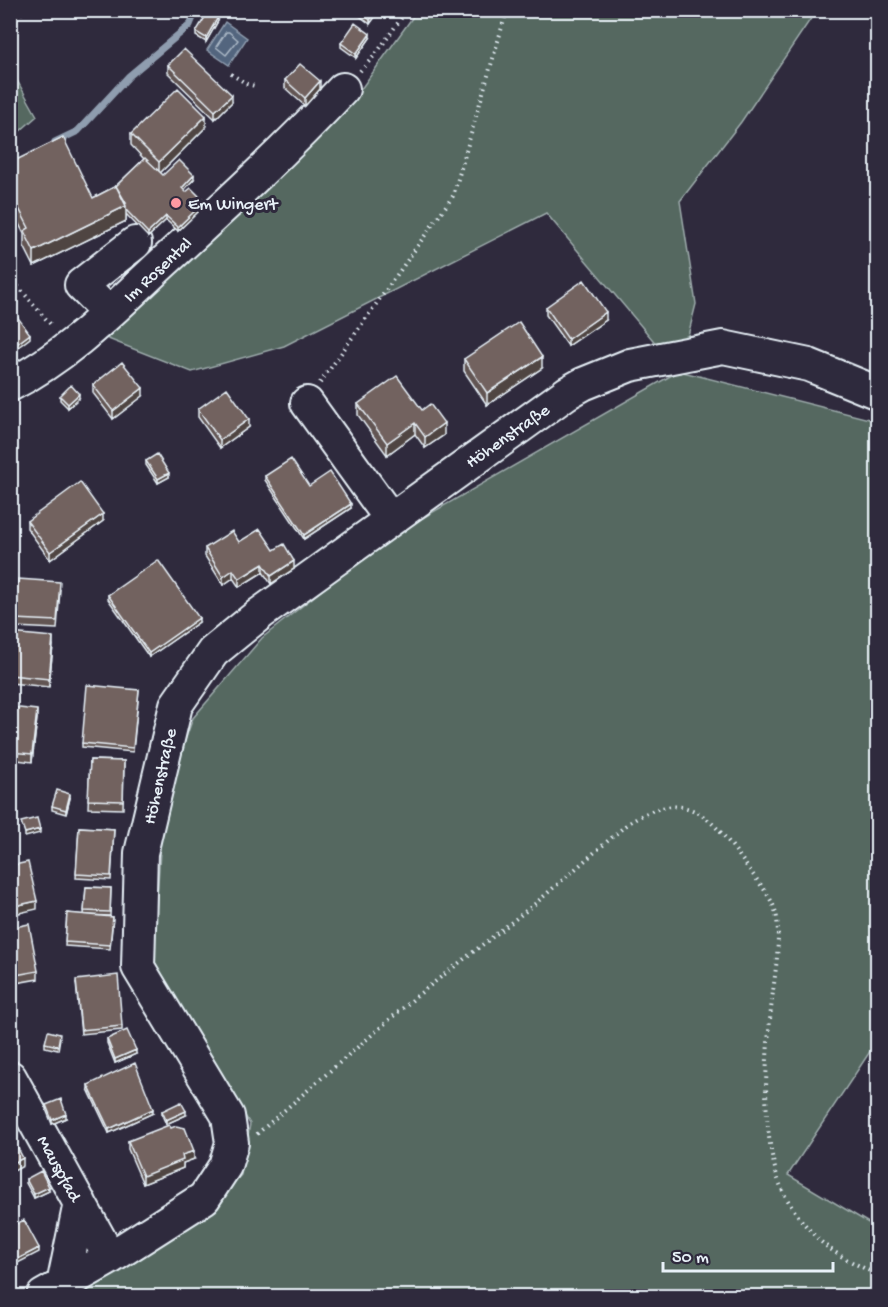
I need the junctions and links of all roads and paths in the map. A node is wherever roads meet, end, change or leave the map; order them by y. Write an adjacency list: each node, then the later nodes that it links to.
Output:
1 (27, 10): 4 (path)
2 (406, 10): 7 (path)
3 (507, 10): 14 (path)
4 (10, 18)
5 (231, 74): 6 (path)
6 (255, 86)
7 (344, 89): 10 (street, Im Rosental)
8 (135, 243): 10 (street)
9 (10, 277): 11 (path)
10 (109, 313): 11 (street, Im Rosental)
11 (70, 347): 12 (street, Im Rosental)
12 (10, 385)
13 (878, 393): 15 (street, Höhenstraße)
14 (306, 403): 15 (street)
15 (390, 518): 19 (street, Höhenstraße)
16 (10, 1077): 18 (street, Mauspfad)
17 (271, 1123): 20 (path)
18 (80, 1203): 19 (street, Mauspfad); 21 (street)
19 (110, 1258): 21 (street, Höhenstraße)
20 (878, 1275)
21 (53, 1291)

